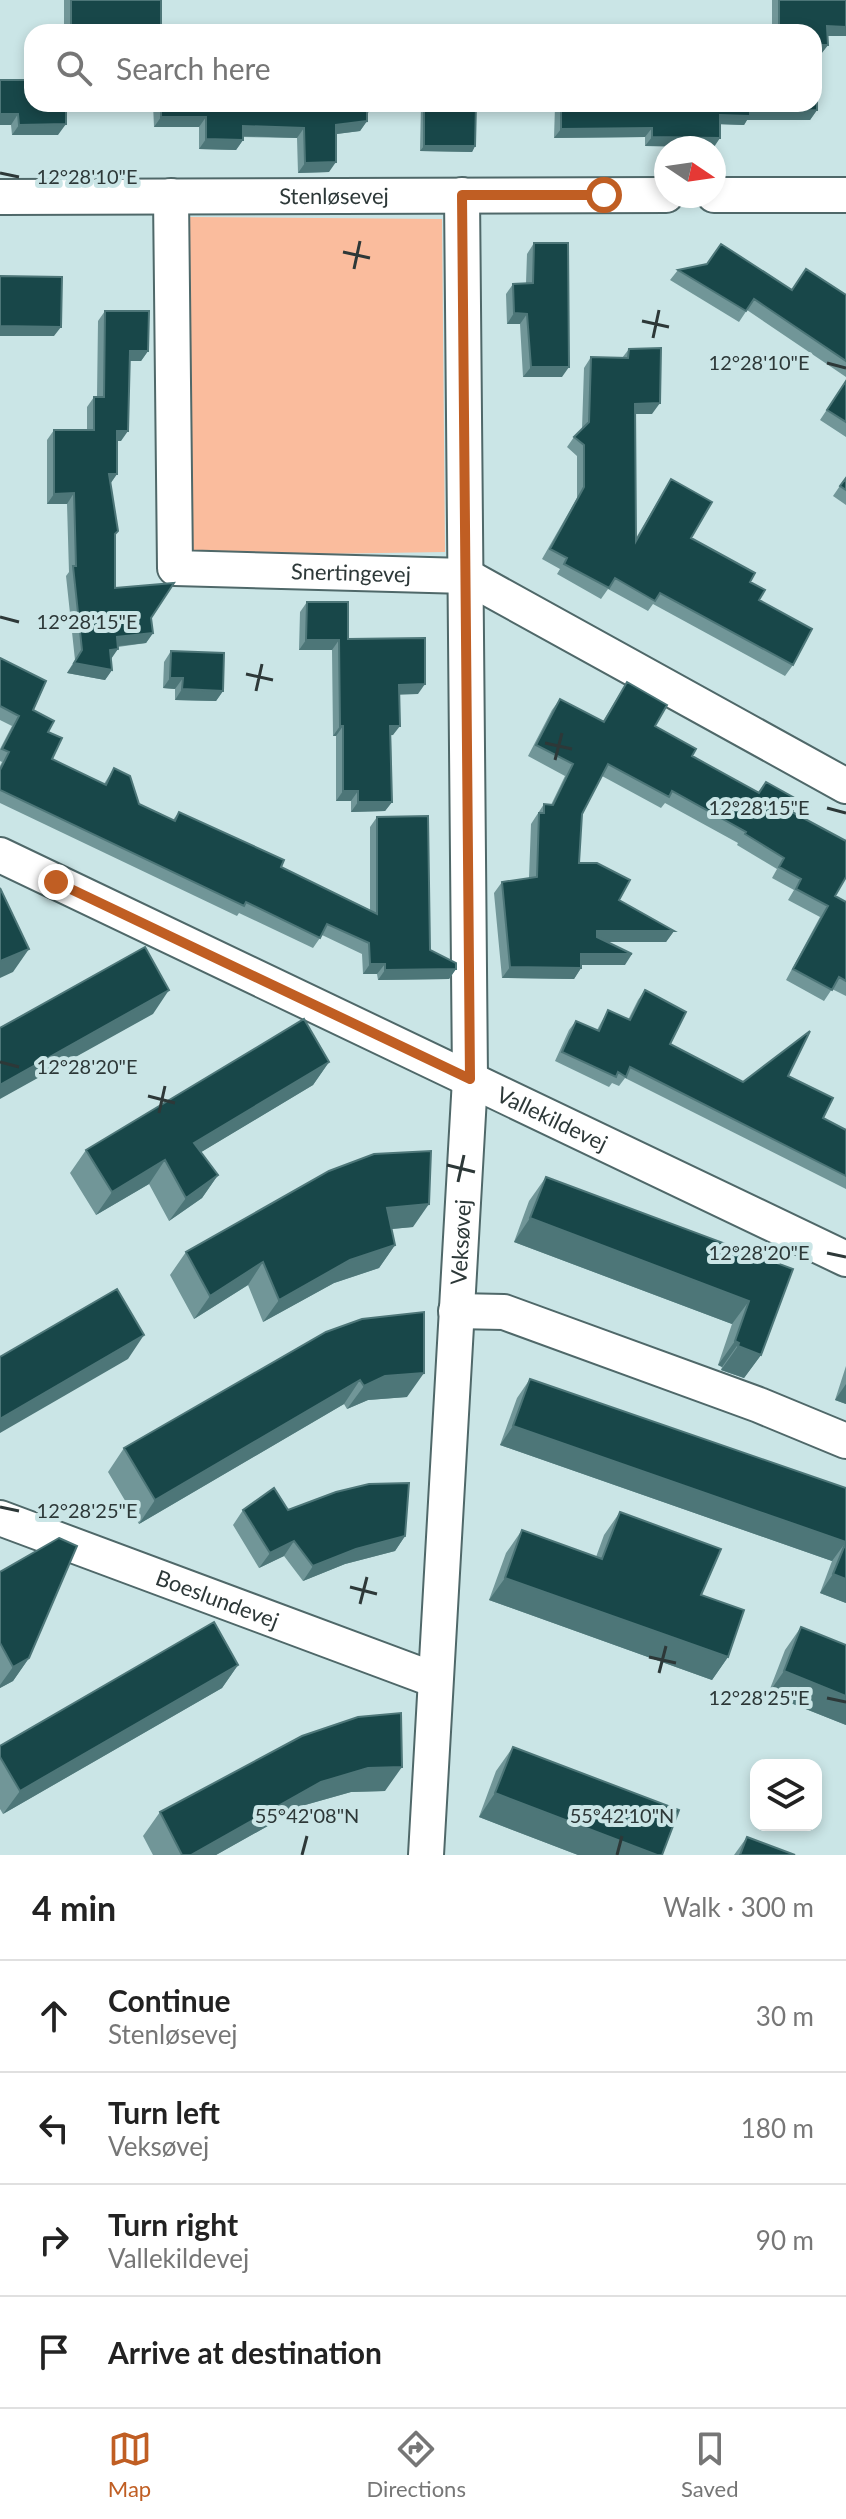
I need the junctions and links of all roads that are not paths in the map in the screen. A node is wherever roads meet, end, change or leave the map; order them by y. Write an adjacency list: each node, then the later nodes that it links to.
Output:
1 (462, 195): 2 (street, Stenløsevej); 3 (street, Stenløsevej); 7 (street, Veksøvej)
2 (654, 195)
3 (171, 196): 5 (street, Stenløsevej); 7 (street, Snertingevej)
4 (726, 196): 6 (street)
5 (0, 197)
6 (842, 201)
7 (466, 576): 8 (street, Snertingevej); 10 (street, Veksøvej)
8 (846, 786)
9 (0, 855): 10 (street, Vallekildevej)
10 (470, 1079): 11 (street, Vallekildevej); 12 (street, Veksøvej)
11 (846, 1259)
12 (456, 1311): 13 (street); 15 (street, Veksøvej)
13 (846, 1441)
14 (0, 1518): 15 (street, Boeslundevej)
15 (435, 1680): 16 (street, Veksøvej)
16 (426, 1855)

